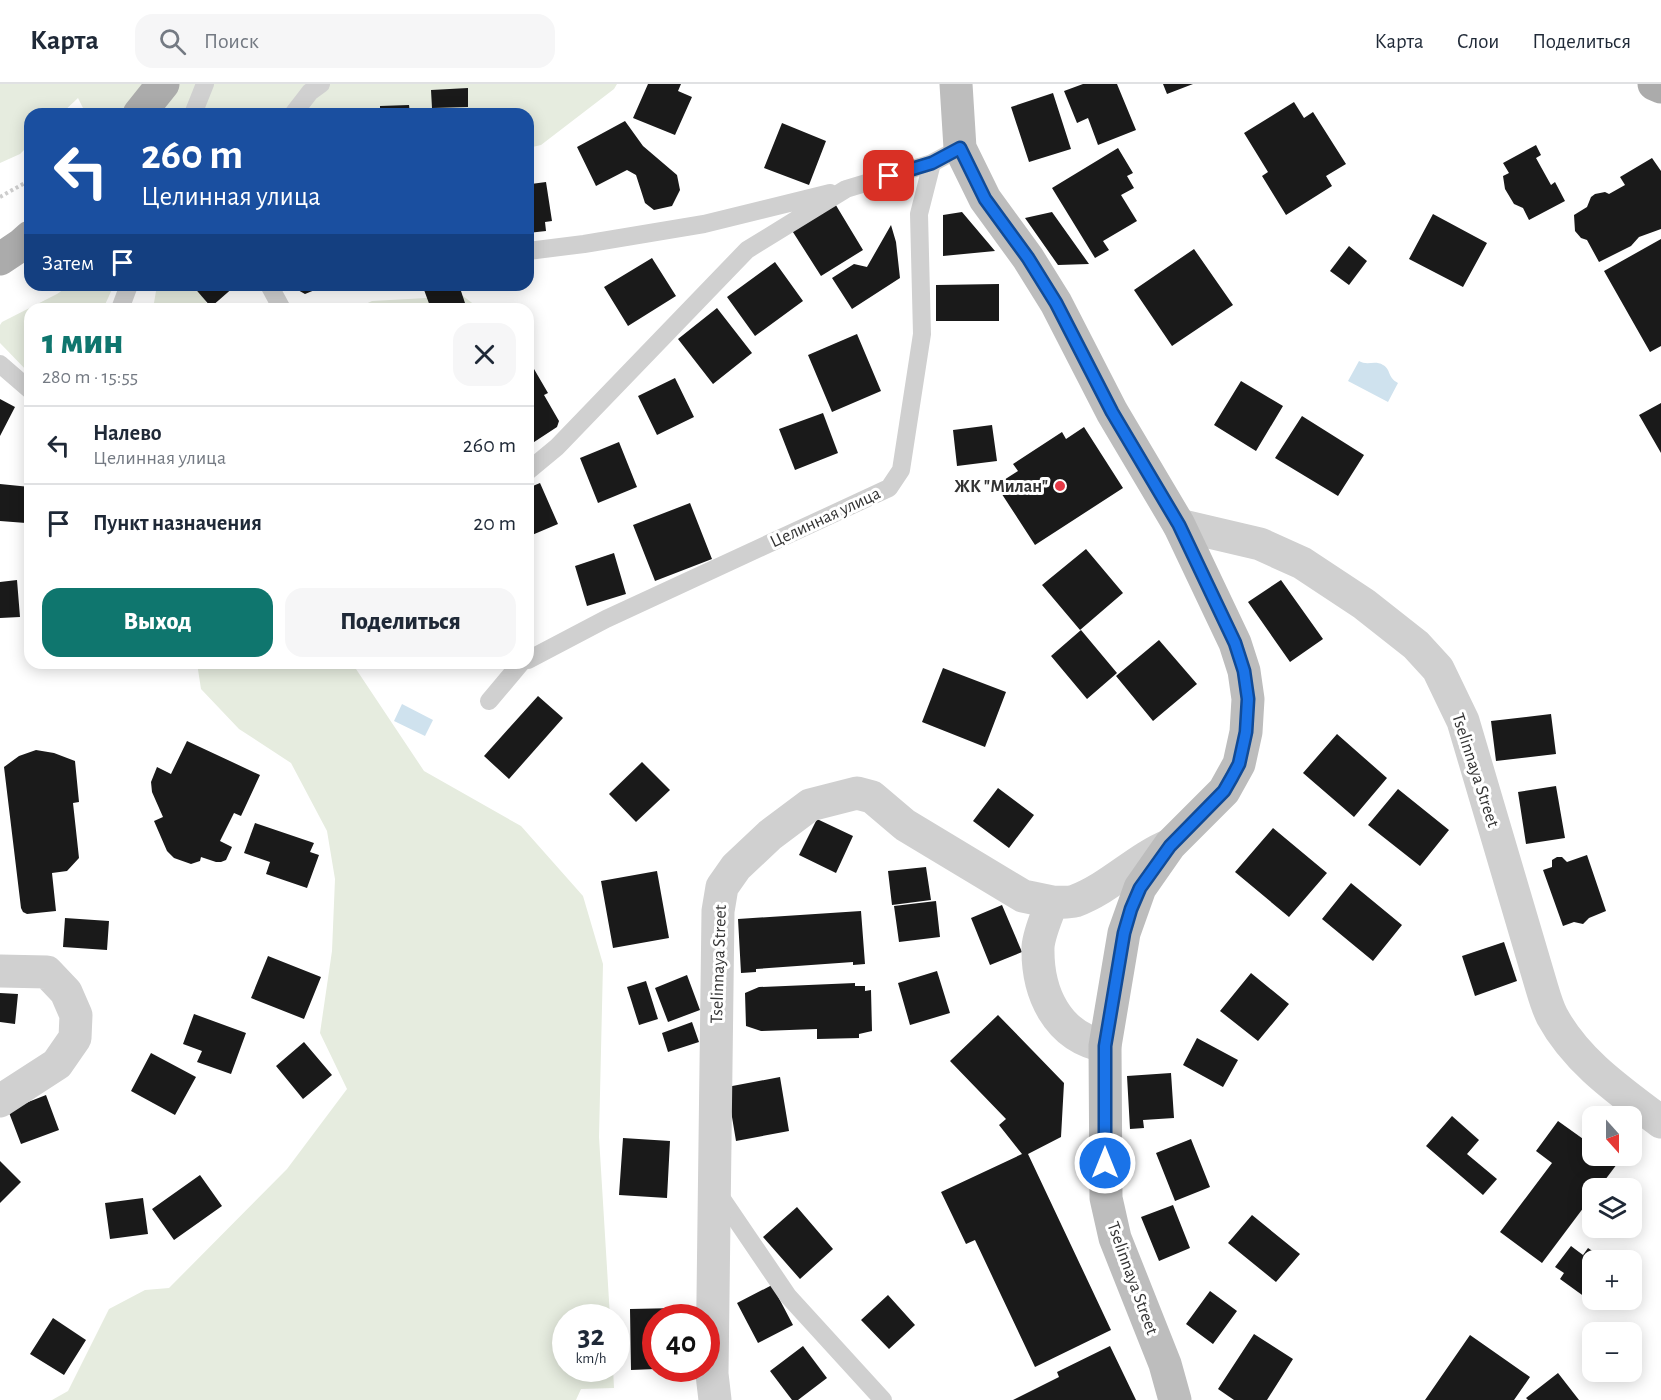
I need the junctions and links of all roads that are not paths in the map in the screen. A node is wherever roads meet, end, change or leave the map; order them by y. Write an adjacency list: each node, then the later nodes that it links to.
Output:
1 (163, 84): 7 (main road)
2 (205, 84): 8 (lane)
3 (321, 84): 9 (lane)
4 (956, 84): 10 (street, Tselinnaya Street)
5 (1654, 84): 6 (main road)
6 (1661, 87)
7 (144, 108)
8 (195, 108)
9 (298, 108)
10 (960, 148): 11 (lane); 19 (street, Tselinnaya Street)
11 (932, 163): 12 (lane); 20 (lane, Целинная улица)
12 (846, 189): 14 (lane); 18 (lane)
13 (24, 242): 15 (main road)
14 (534, 250)
15 (0, 259)
16 (0, 364): 17 (lane)
17 (24, 385)
18 (534, 466)
19 (1179, 525): 23 (street, Tselinnaya Street); 28 (street, Tselinnaya Street)
20 (534, 657)
21 (516, 669): 22 (lane)
22 (489, 701)
23 (1170, 846): 24 (street, Tselinnaya Street); 26 (street, Tselinnaya Street)
24 (1052, 902): 26 (street); 29 (street, Tselinnaya Street)
25 (0, 971): 27 (street)
26 (1105, 1046): 32 (street, Tselinnaya Street)
27 (0, 1101)
28 (1661, 1122)
29 (716, 1189): 30 (street, Tselinnaya Street); 31 (lane)
30 (715, 1400)
31 (883, 1400)
32 (1175, 1400)

